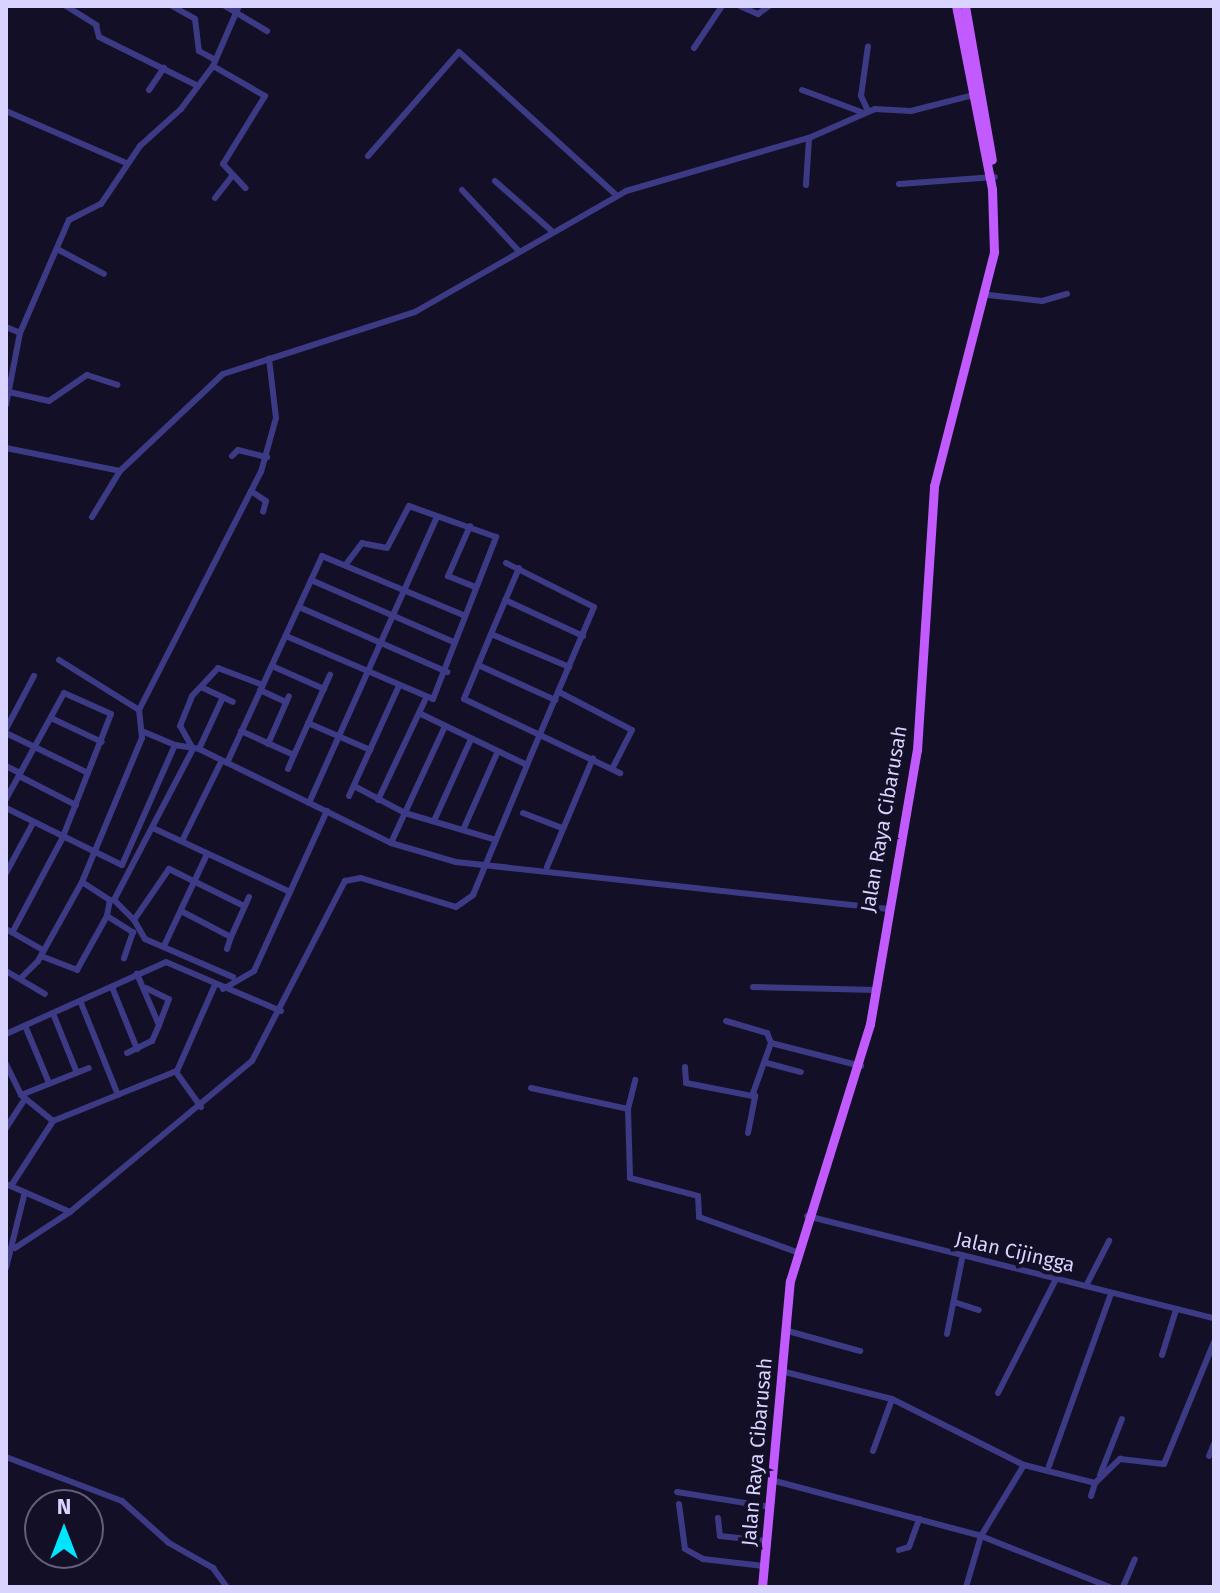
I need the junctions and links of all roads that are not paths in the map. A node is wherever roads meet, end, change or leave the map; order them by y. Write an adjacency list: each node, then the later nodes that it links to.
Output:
1 (66, 6): 14 (street)
2 (172, 6): 13 (street)
3 (225, 6): 9 (street)
4 (722, 6): 12 (street)
5 (740, 6): 6 (street)
6 (769, 6)
7 (956, 6): 18 (main road, Jalan Raya Cibarusah)
8 (965, 6): 18 (main road, Jalan Raya Cibarusah)
9 (238, 9): 10 (street); 13 (street)
10 (267, 31)
11 (868, 46): 20 (street)
12 (694, 48)
13 (214, 63): 15 (street); 24 (street)
14 (164, 68): 15 (street); 16 (street)
15 (198, 86): 23 (street)
16 (149, 90)
17 (802, 90): 20 (street)
18 (976, 94): 20 (street); 25 (main road, Jalan Raya Cibarusah)
19 (6, 111): 23 (street)
20 (866, 112): 21 (street)
21 (809, 138): 28 (street); 31 (street)
22 (368, 156): 31 (street)
23 (126, 163): 34 (street)
24 (233, 175): 29 (street); 32 (street)
25 (993, 178): 27 (street); 38 (main road, Jalan Raya Cibarusah); 142 (main road, Jalan Raya Cibarusah)
26 (495, 181): 33 (street)
27 (899, 184)
28 (806, 185)
29 (245, 188)
30 (462, 190): 35 (street)
31 (617, 196): 33 (street)
32 (215, 198)
33 (552, 231): 35 (street)
34 (57, 249): 36 (street); 40 (street)
35 (518, 250): 41 (street)
36 (104, 274)
37 (1067, 294): 38 (street)
38 (988, 295): 142 (main road, Jalan Raya Cibarusah)
39 (6, 327): 40 (street)
40 (20, 333): 43 (street)
41 (269, 358): 47 (street); 48 (street)
42 (117, 385): 43 (street)
43 (9, 392): 44 (street)
44 (6, 405)
45 (6, 448): 48 (street)
46 (232, 456): 47 (street)
47 (267, 457): 49 (street)
48 (120, 471): 51 (street)
49 (251, 491): 50 (street); 85 (street)
50 (263, 512)
51 (92, 517)
52 (437, 517): 53 (street); 54 (street); 59 (street)
53 (470, 526): 58 (street); 58 (street)
54 (347, 563): 57 (street); 59 (street)
55 (506, 563): 56 (street)
56 (519, 568): 60 (street); 66 (street)
57 (311, 580): 61 (street); 63 (street)
58 (475, 587): 62 (street)
59 (405, 590): 62 (street); 63 (street)
60 (505, 600): 64 (street); 66 (street)
61 (299, 607): 65 (street); 68 (street)
62 (463, 615): 67 (street)
63 (393, 617): 67 (street); 68 (street)
64 (491, 634): 70 (street); 72 (street)
65 (286, 636): 71 (street); 74 (street)
66 (583, 636): 72 (street)
67 (451, 641): 73 (street)
68 (382, 643): 73 (street); 74 (street)
69 (59, 660): 85 (street)
70 (478, 665): 81 (street); 93 (street)
71 (272, 666): 79 (street); 80 (street)
72 (569, 667): 81 (street)
73 (447, 672): 83 (street)
74 (368, 673): 77 (street); 94 (street)
75 (330, 675): 80 (street)
76 (34, 676): 90 (street)
77 (399, 686): 83 (street); 101 (street)
78 (201, 687): 79 (street); 82 (street); 100 (street)
79 (262, 688): 92 (street); 97 (street)
80 (324, 689): 88 (street)
81 (557, 696): 93 (street); 109 (street)
82 (223, 697): 84 (street); 100 (street)
83 (425, 700): 86 (street)
84 (233, 702)
85 (139, 710): 91 (street)
86 (419, 713): 89 (street); 116 (street)
87 (51, 718): 96 (street); 96 (street); 98 (street)
88 (308, 723): 94 (street); 103 (street)
89 (445, 726): 95 (street); 121 (street)
90 (6, 731): 98 (street)
91 (142, 731): 99 (street); 133 (street)
92 (241, 731): 97 (street); 105 (street)
93 (541, 734): 104 (street); 106 (street)
94 (339, 737): 101 (street); 117 (street)
95 (471, 739): 102 (street); 123 (street)
96 (102, 742): 110 (street)
97 (268, 744): 103 (street)
98 (35, 745): 110 (street); 112 (street)
99 (175, 745): 100 (street); 133 (street)
100 (196, 749): 105 (street); 126 (street)
101 (370, 750): 113 (street)
102 (498, 751): 106 (street); 127 (street)
103 (294, 755): 108 (street)
104 (593, 758): 109 (street); 125 (street)
105 (225, 762): 117 (street); 130 (street)
106 (527, 765): 129 (street)
107 (6, 766): 112 (street)
108 (288, 769)
109 (612, 769): 111 (street)
110 (88, 773): 118 (street)
111 (620, 773)
112 (19, 774): 115 (street); 118 (street)
113 (354, 786): 114 (street); 116 (street)
114 (349, 796)
115 (6, 799)
116 (378, 800): 121 (street)
117 (309, 803): 120 (street)
118 (76, 805): 128 (street)
119 (6, 808): 124 (street)
120 (327, 811): 131 (street); 139 (street)
121 (405, 813): 123 (street); 131 (street)
122 (523, 813): 125 (street)
123 (434, 821): 127 (street)
124 (33, 823): 128 (street); 136 (street)
125 (560, 827): 134 (street)
126 (155, 829): 130 (street); 145 (street)
127 (463, 830): 129 (street)
128 (62, 839): 133 (street); 146 (street)
129 (493, 839): 135 (street)
130 (182, 841): 132 (street)
131 (391, 843): 135 (street)
132 (207, 854): 138 (street); 139 (street)
133 (95, 855): 137 (street)
134 (547, 867): 135 (street); 142 (street)
135 (481, 871): 164 (street)
136 (6, 873)
137 (82, 882): 144 (street); 151 (street)
138 (194, 882): 141 (street); 143 (street); 145 (street)
139 (290, 892): 155 (street)
140 (249, 897): 141 (street)
141 (244, 906): 147 (street)
142 (887, 908): 148 (main road, Jalan Raya Cibarusah)
143 (181, 911): 147 (street); 149 (street)
144 (107, 916): 151 (street); 152 (street)
145 (134, 920): 149 (street)
146 (9, 931): 151 (street)
147 (231, 937): 150 (street)
148 (882, 938): 161 (main road, Jalan Raya Cibarusah); 198 (main road, Jalan Raya Cibarusah)
149 (164, 946): 155 (street)
150 (227, 949)
151 (42, 953): 156 (street)
152 (124, 958)
153 (6, 971): 156 (street)
154 (137, 974): 157 (street); 158 (street); 159 (street)
155 (233, 977): 159 (street)
156 (20, 979): 162 (street)
157 (112, 987): 163 (street); 171 (street)
158 (145, 987): 167 (street); 167 (street)
159 (219, 987): 164 (street); 178 (street)
160 (753, 987): 161 (street)
161 (876, 990): 175 (main road, Jalan Raya Cibarusah)
162 (45, 994)
163 (81, 1003): 165 (street); 186 (street)
164 (281, 1011): 189 (street)
165 (54, 1016): 168 (street); 180 (street)
166 (726, 1021): 170 (street)
167 (159, 1025): 171 (street)
168 (26, 1028): 169 (street); 183 (street)
169 (6, 1034)
170 (771, 1043): 173 (street); 175 (street)
171 (137, 1049): 172 (street)
172 (127, 1053)
173 (767, 1063): 179 (street); 187 (street)
174 (6, 1064): 184 (street)
175 (861, 1066): 198 (main road, Jalan Raya Cibarusah)
176 (685, 1067): 187 (street)
177 (89, 1068): 180 (street)
178 (176, 1072): 186 (street); 189 (street)
179 (801, 1072)
180 (77, 1073): 183 (street)
181 (635, 1080): 190 (street)
182 (6, 1081): 184 (street)
183 (49, 1083): 188 (street)
184 (15, 1084): 188 (street)
185 (531, 1088): 190 (street)
186 (118, 1095): 192 (street)
187 (755, 1096): 194 (street)
188 (23, 1097): 191 (street); 192 (street)
189 (201, 1107): 197 (street)
190 (628, 1109): 201 (street)
191 (9, 1115): 193 (street)
192 (53, 1121): 195 (street)
193 (6, 1128)
194 (748, 1133)
195 (9, 1185): 196 (street)
196 (25, 1192): 197 (street); 200 (street)
197 (70, 1212): 200 (street)
198 (807, 1216): 201 (main road, Jalan Raya Cibarusah); 202 (street, Jalan Cijingga); 211 (main road, Jalan Raya Cibarusah)
199 (1109, 1241): 205 (street)
200 (15, 1248): 203 (street)
201 (797, 1252): 231 (main road, Jalan Raya Cibarusah)
202 (962, 1259): 204 (street, Jalan Cijingga); 207 (street)
203 (6, 1268)
204 (1057, 1277): 205 (street, Jalan Cijingga); 217 (street)
205 (1086, 1286): 206 (street, Jalan Cijingga)
206 (1111, 1294): 209 (street, Jalan Cijingga); 225 (street)
207 (954, 1302): 208 (street); 212 (street)
208 (979, 1310)
209 (1176, 1310): 210 (street, Jalan Cijingga); 215 (street)
210 (1214, 1318)
211 (788, 1331): 214 (street); 216 (main road, Jalan Raya Cibarusah)
212 (947, 1334)
213 (1214, 1342): 227 (street)
214 (860, 1351)
215 (1162, 1355)
216 (785, 1372): 218 (street); 226 (main road, Jalan Raya Cibarusah)
217 (998, 1393)
218 (892, 1399): 221 (street); 224 (street)
219 (1122, 1419): 227 (street)
220 (1214, 1444): 222 (street)
221 (873, 1451)
222 (1209, 1456)
223 (6, 1457): 239 (street)
224 (1024, 1465): 225 (street); 234 (street)
225 (1049, 1466): 227 (street)
226 (775, 1481): 233 (street); 240 (main road, Jalan Raya Cibarusah)
227 (1097, 1481): 229 (street)
228 (677, 1492): 231 (street)
229 (1091, 1496)
230 (679, 1504): 238 (street)
231 (771, 1507): 235 (main road, Jalan Raya Cibarusah)
232 (718, 1518): 235 (street)
233 (919, 1519): 234 (street); 236 (street)
234 (981, 1536): 241 (street); 242 (street)
235 (767, 1541): 238 (main road, Jalan Raya Cibarusah)
236 (899, 1550)
237 (1135, 1559): 243 (street)
238 (764, 1566): 240 (main road, Jalan Raya Cibarusah)
239 (227, 1587)
240 (764, 1587)
241 (966, 1587)
242 (1110, 1587)
243 (1123, 1587)

